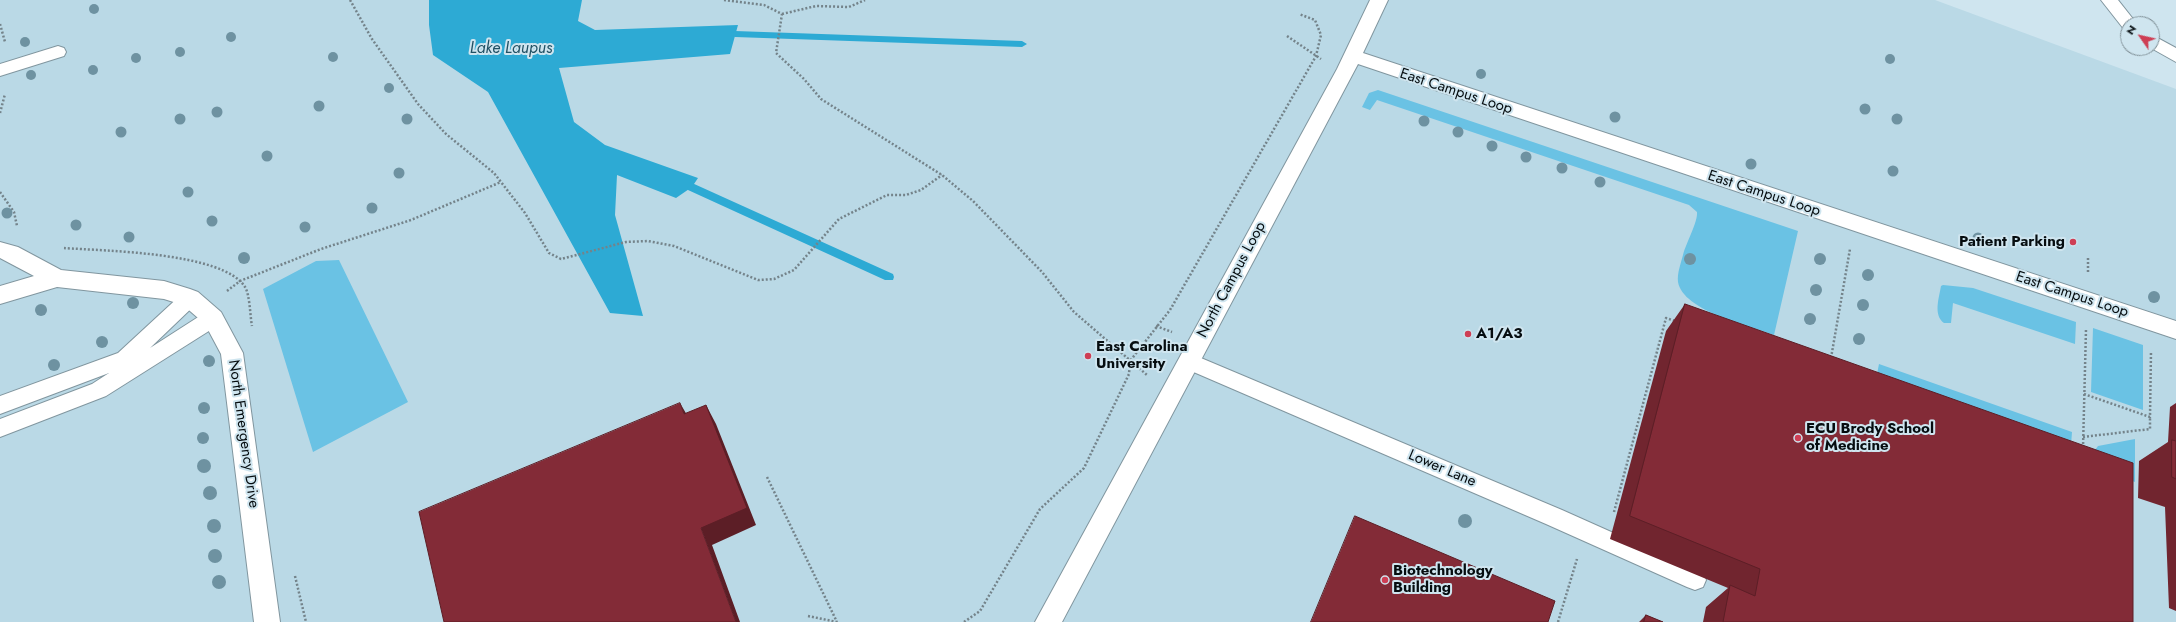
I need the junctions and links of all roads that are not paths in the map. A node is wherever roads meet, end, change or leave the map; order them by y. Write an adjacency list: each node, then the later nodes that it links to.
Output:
1 (1379, 0): 7 (street, North Campus Loop)
2 (2109, 0): 3 (lane)
3 (2122, 16)
4 (2160, 46): 6 (lane)
5 (58, 52): 8 (lane)
6 (2176, 56)
7 (1349, 62): 14 (street, East Campus Loop); 15 (street, North Campus Loop)
8 (0, 70)
9 (0, 250): 10 (street, North Emergency Drive)
10 (57, 278): 11 (street, North Emergency Drive); 12 (street, North Emergency Drive)
11 (0, 295)
12 (190, 298): 13 (street, North Emergency Drive); 16 (lane)
13 (213, 318): 17 (lane); 19 (street, North Emergency Drive)
14 (2176, 330)
15 (1189, 361): 18 (lane, Lower Lane); 20 (street, North Campus Loop)
16 (0, 405)
17 (0, 428)
18 (1694, 580)
19 (268, 622)
20 (1048, 622)

